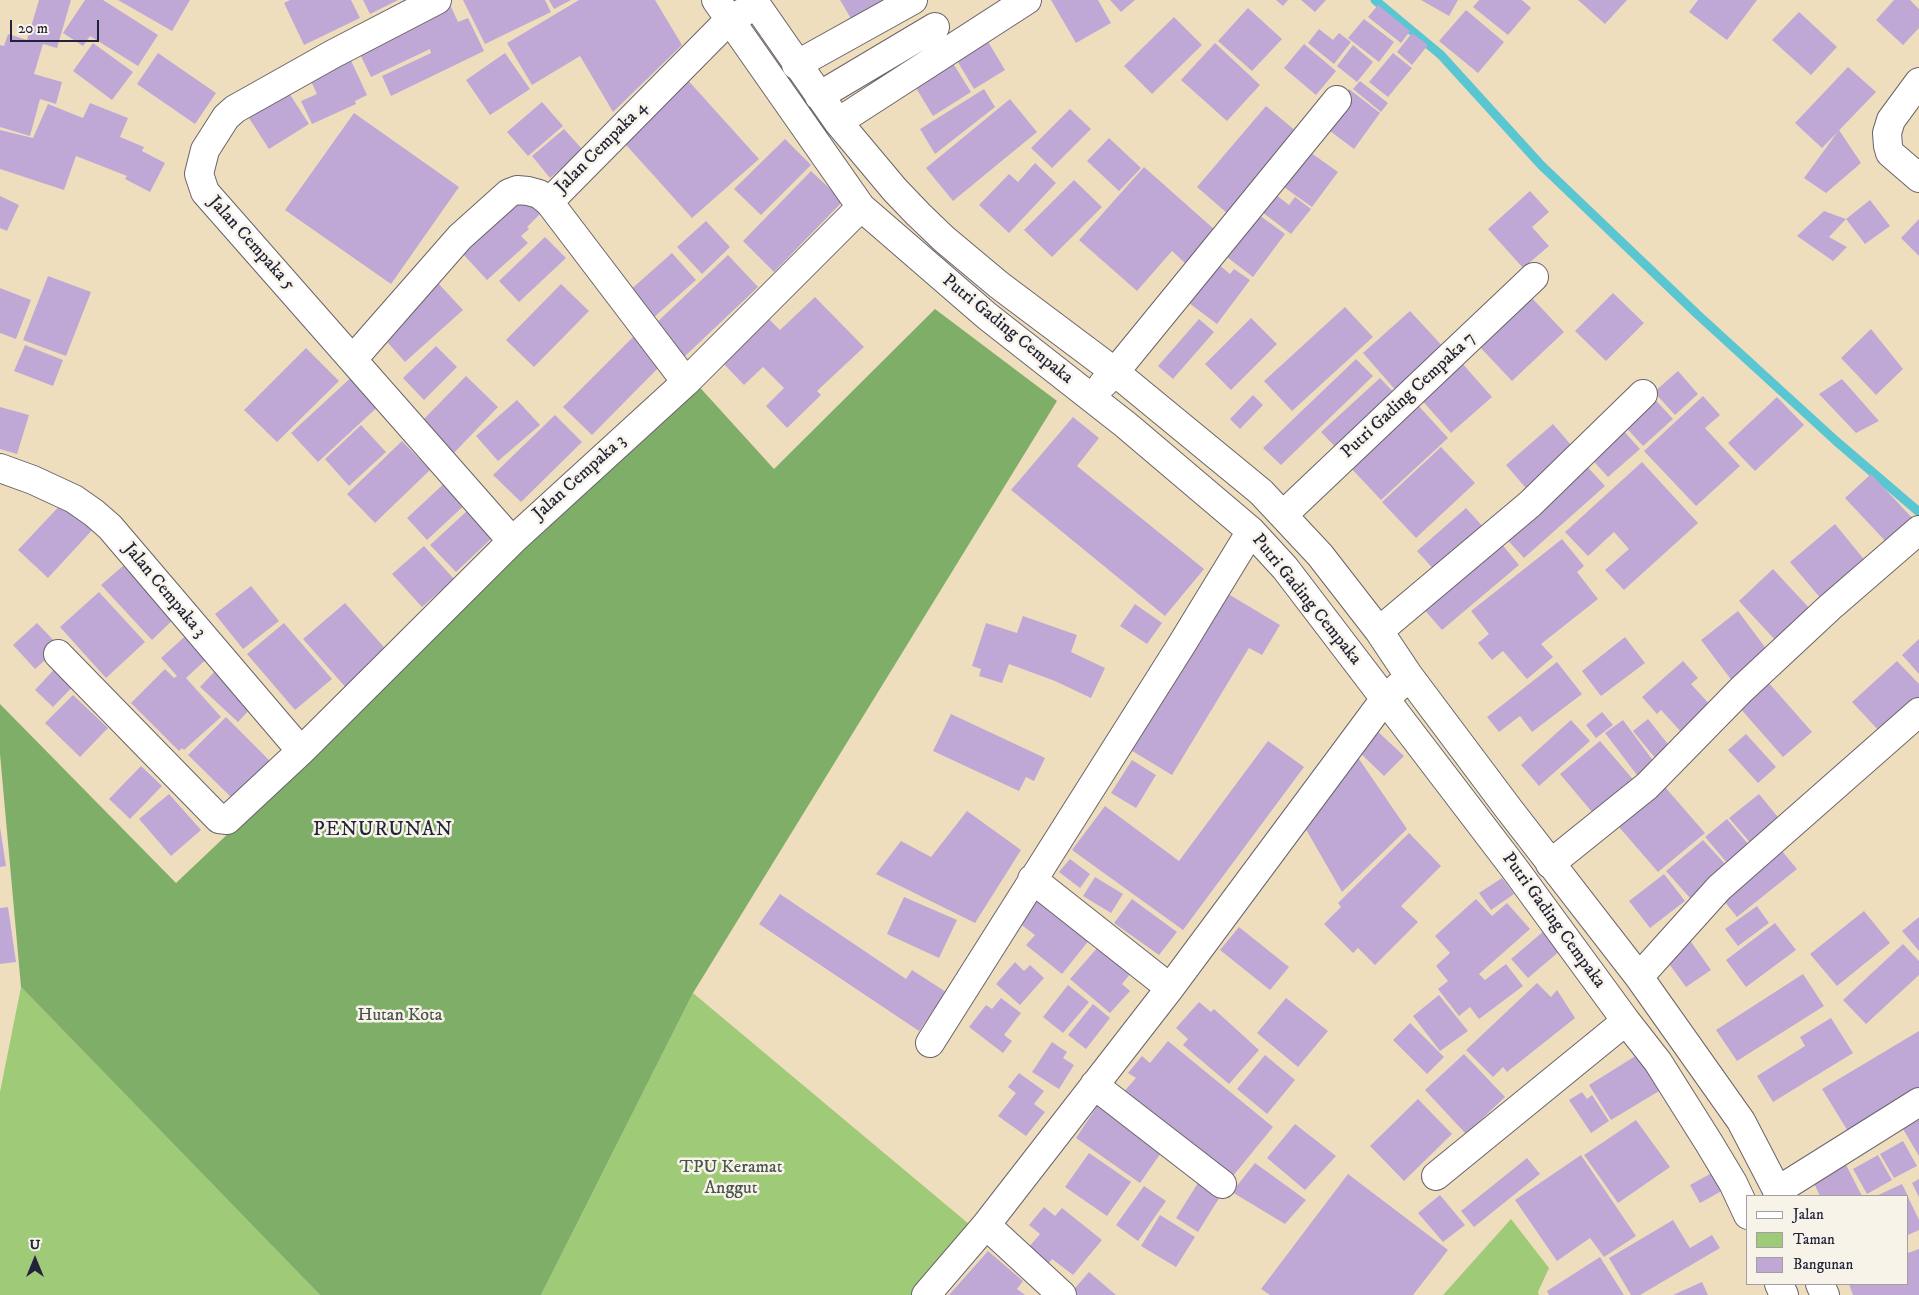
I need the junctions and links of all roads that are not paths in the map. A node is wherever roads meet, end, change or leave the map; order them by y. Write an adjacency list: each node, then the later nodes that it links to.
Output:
1 (437, 0): 16 (street, Jalan Cempaka 5)
2 (914, 0): 7 (street)
3 (1027, 0): 11 (street)
4 (755, 3): 5 (street, Jalan Cempaka 4); 7 (street, Putri Gading Cempaka)
5 (722, 10): 13 (street, Jalan Cempaka 4); 14 (street, Putri Gading Cempaka)
6 (935, 27): 9 (street)
7 (796, 64): 9 (street, Putri Gading Cempaka)
8 (1919, 82): 12 (street)
9 (819, 96): 11 (street, Putri Gading Cempaka)
10 (1337, 100): 17 (street)
11 (838, 122): 17 (street, Putri Gading Cempaka)
12 (1919, 178)
13 (549, 202): 16 (street); 18 (street, Jalan Cempaka 4)
14 (861, 206): 18 (street, Jalan Cempaka 3); 20 (street, Putri Gading Cempaka)
15 (1534, 278): 22 (street, Putri Gading Cempaka 7)
16 (353, 359): 25 (street, Jalan Cempaka 5)
17 (1115, 372): 20 (street); 22 (street, Putri Gading Cempaka)
18 (686, 382): 25 (street, Jalan Cempaka 3)
19 (1643, 394): 26 (street)
20 (1090, 398): 24 (street, Putri Gading Cempaka)
21 (0, 468): 31 (street, Jalan Cempaka 3)
22 (1283, 516): 26 (street, Putri Gading Cempaka)
23 (1919, 530): 32 (street)
24 (1251, 531): 29 (street, Putri Gading Cempaka); 33 (street)
25 (512, 541): 31 (street, Jalan Cempaka 3)
26 (1380, 632): 28 (street, Putri Gading Cempaka)
27 (58, 654): 31 (street, Jalan Cempaka 3)
28 (1410, 676): 29 (street); 32 (street, Putri Gading Cempaka)
29 (1384, 700): 35 (street); 36 (street, Putri Gading Cempaka)
30 (1919, 712): 34 (street)
31 (301, 751)
32 (1550, 864): 34 (street, Putri Gading Cempaka)
33 (1032, 879): 35 (street); 37 (street)
34 (1639, 977): 42 (street, Putri Gading Cempaka)
35 (1170, 988): 38 (street)
36 (1626, 1021): 40 (street); 43 (street, Putri Gading Cempaka)
37 (930, 1043)
38 (1094, 1085): 41 (street); 44 (street)
39 (1919, 1102): 42 (street)
40 (1436, 1176)
41 (1222, 1184)
42 (1779, 1193)
43 (1746, 1211)
44 (986, 1225): 45 (street); 46 (street)
45 (926, 1295)
46 (1062, 1295)

